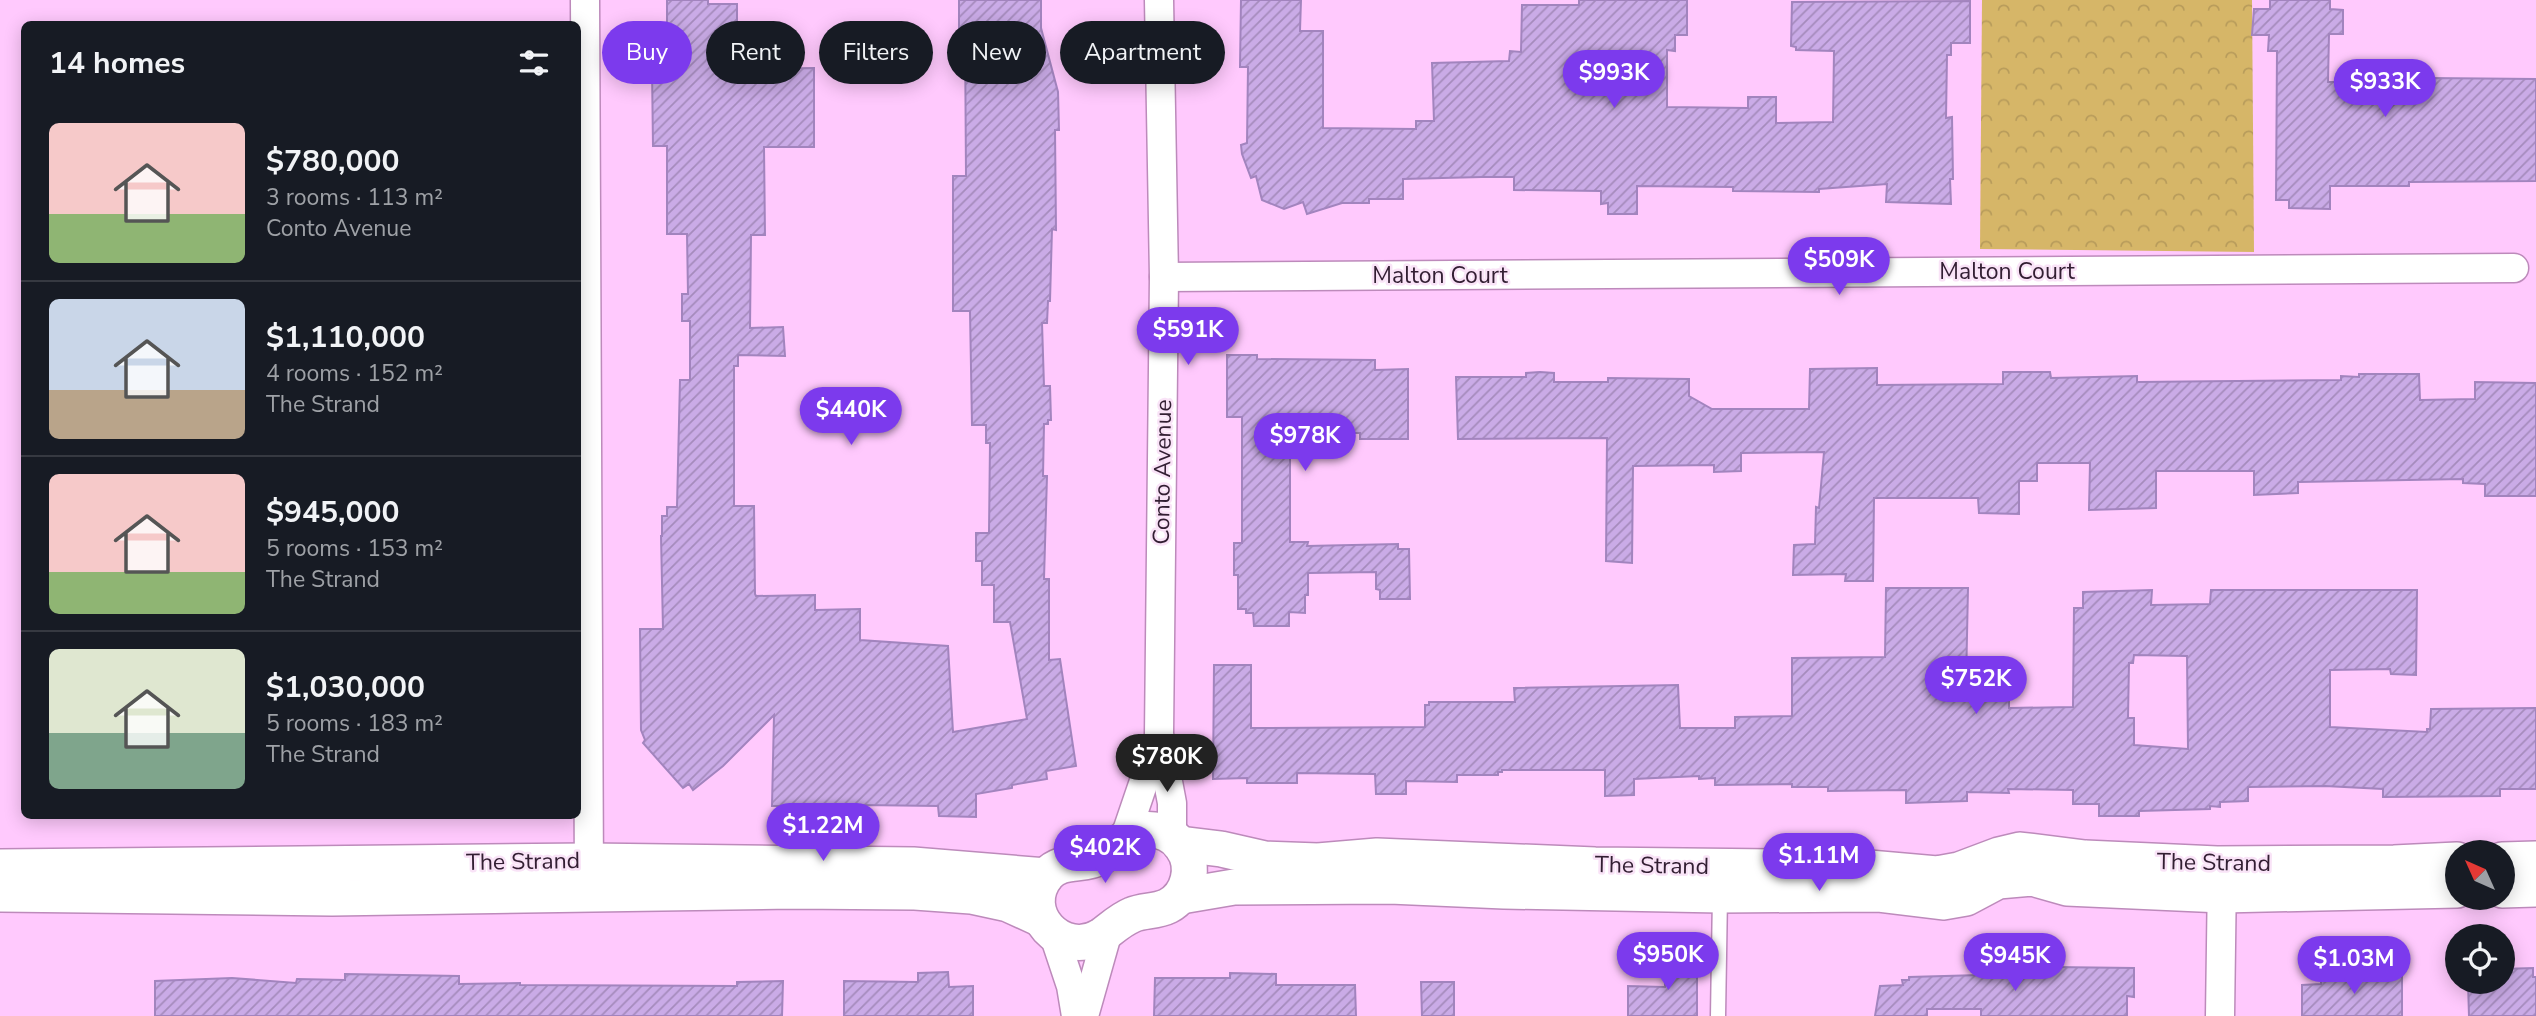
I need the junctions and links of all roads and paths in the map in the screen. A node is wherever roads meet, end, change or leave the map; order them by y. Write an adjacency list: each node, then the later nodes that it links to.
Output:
1 (584, 0): 13 (street)
2 (1158, 0): 4 (street, Conto Avenue)
3 (2514, 268): 4 (street, Malton Court)
4 (1164, 277): 5 (street, Conto Avenue)
5 (1159, 734): 6 (street, Conto Avenue); 7 (street, Conto Avenue)
6 (1125, 837): 7 (street, The Strand); 12 (street)
7 (1176, 840): 14 (street, The Strand); 20 (street)
8 (2536, 859): 9 (street)
9 (2515, 860)
10 (2445, 861): 14 (street, The Strand)
11 (0, 867): 13 (street, The Strand)
12 (1046, 876): 13 (street, The Strand); 21 (street)
13 (589, 877): 18 (street, The Strand); 21 (street, The Strand)
14 (2222, 879): 15 (street, The Strand); 19 (street, The Strand); 26 (street)
15 (2445, 889)
16 (2536, 889): 17 (street)
17 (2515, 890)
18 (0, 894)
19 (1720, 895): 20 (street, The Strand); 25 (lane)
20 (1181, 896): 22 (street, The Strand)
21 (1047, 927): 22 (street, The Strand); 23 (street)
22 (1108, 931): 24 (street)
23 (1076, 1016)
24 (1084, 1016)
25 (1718, 1016)
26 (2220, 1016)

